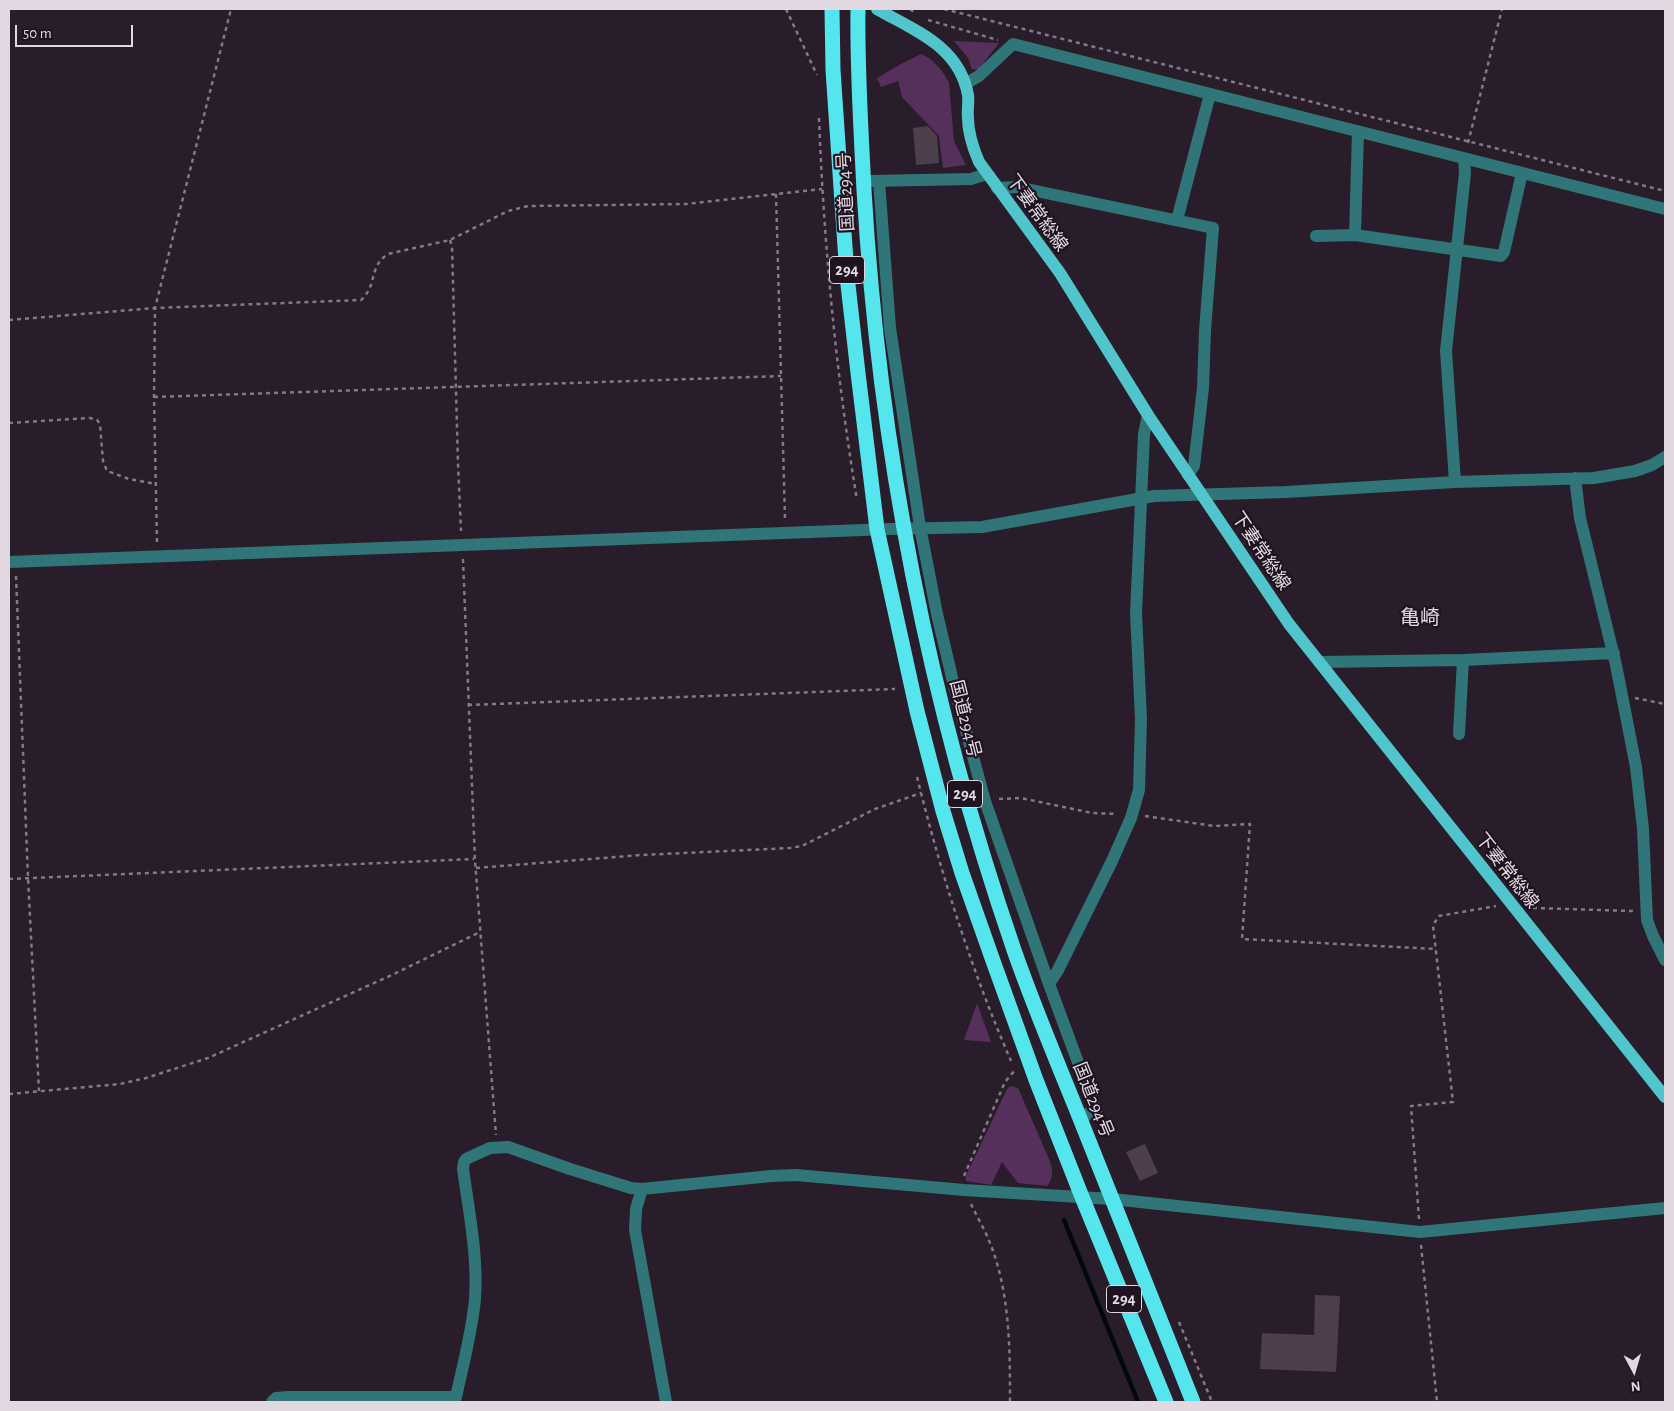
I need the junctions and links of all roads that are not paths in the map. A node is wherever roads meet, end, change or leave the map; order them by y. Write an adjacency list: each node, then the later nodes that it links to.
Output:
1 (832, 9): 26 (highway, 国道294号 / 294)
2 (858, 9): 10 (highway, 国道294号 / 294)
3 (877, 9): 4 (main road, 下妻常総線)
4 (965, 84): 5 (street); 9 (main road, 下妻常総線)
5 (1210, 94): 6 (street); 13 (street)
6 (1358, 132): 7 (street); 14 (street)
7 (1464, 159): 8 (street); 16 (street)
8 (1522, 173): 12 (street); 16 (street)
9 (987, 174): 10 (street); 11 (main road, 下妻常総線)
10 (871, 181): 24 (highway, 国道294号 / 294); 25 (street)
11 (998, 188): 13 (street); 17 (main road, 下妻常総線)
12 (1665, 209)
13 (1177, 220): 19 (street)
14 (1355, 235): 15 (street); 16 (street)
15 (1316, 236)
16 (1457, 249): 21 (street)
17 (1148, 415): 19 (main road, 下妻常総線); 23 (street)
18 (1665, 457): 20 (street)
19 (1188, 476): 22 (main road, 下妻常総線)
20 (1575, 478): 21 (street); 28 (street)
21 (1455, 482): 22 (street)
22 (1201, 495): 23 (street); 30 (main road, 下妻常総線)
23 (1142, 499): 25 (street); 33 (street)
24 (903, 528): 25 (street); 26 (street); 35 (highway, 国道294号 / 294)
25 (920, 528): 33 (street)
26 (877, 529): 27 (street); 37 (highway, 国道294号 / 294)
27 (12, 562)
28 (1614, 653): 29 (street); 32 (street)
29 (1463, 660): 30 (street); 31 (street)
30 (1319, 662): 34 (main road, 下妻常総線)
31 (1459, 734)
32 (1665, 960)
33 (1049, 984): 35 (street)
34 (1665, 1097)
35 (1079, 1117): 38 (highway, 国道294号 / 294)
36 (642, 1189): 37 (street); 40 (street); 42 (street)
37 (1082, 1197): 38 (street); 43 (highway, 国道294号 / 294)
38 (1112, 1199): 39 (street); 44 (highway, 国道294号 / 294)
39 (1665, 1208)
40 (456, 1400): 41 (street)
41 (272, 1402)
42 (666, 1402)
43 (1166, 1402)
44 (1193, 1402)

